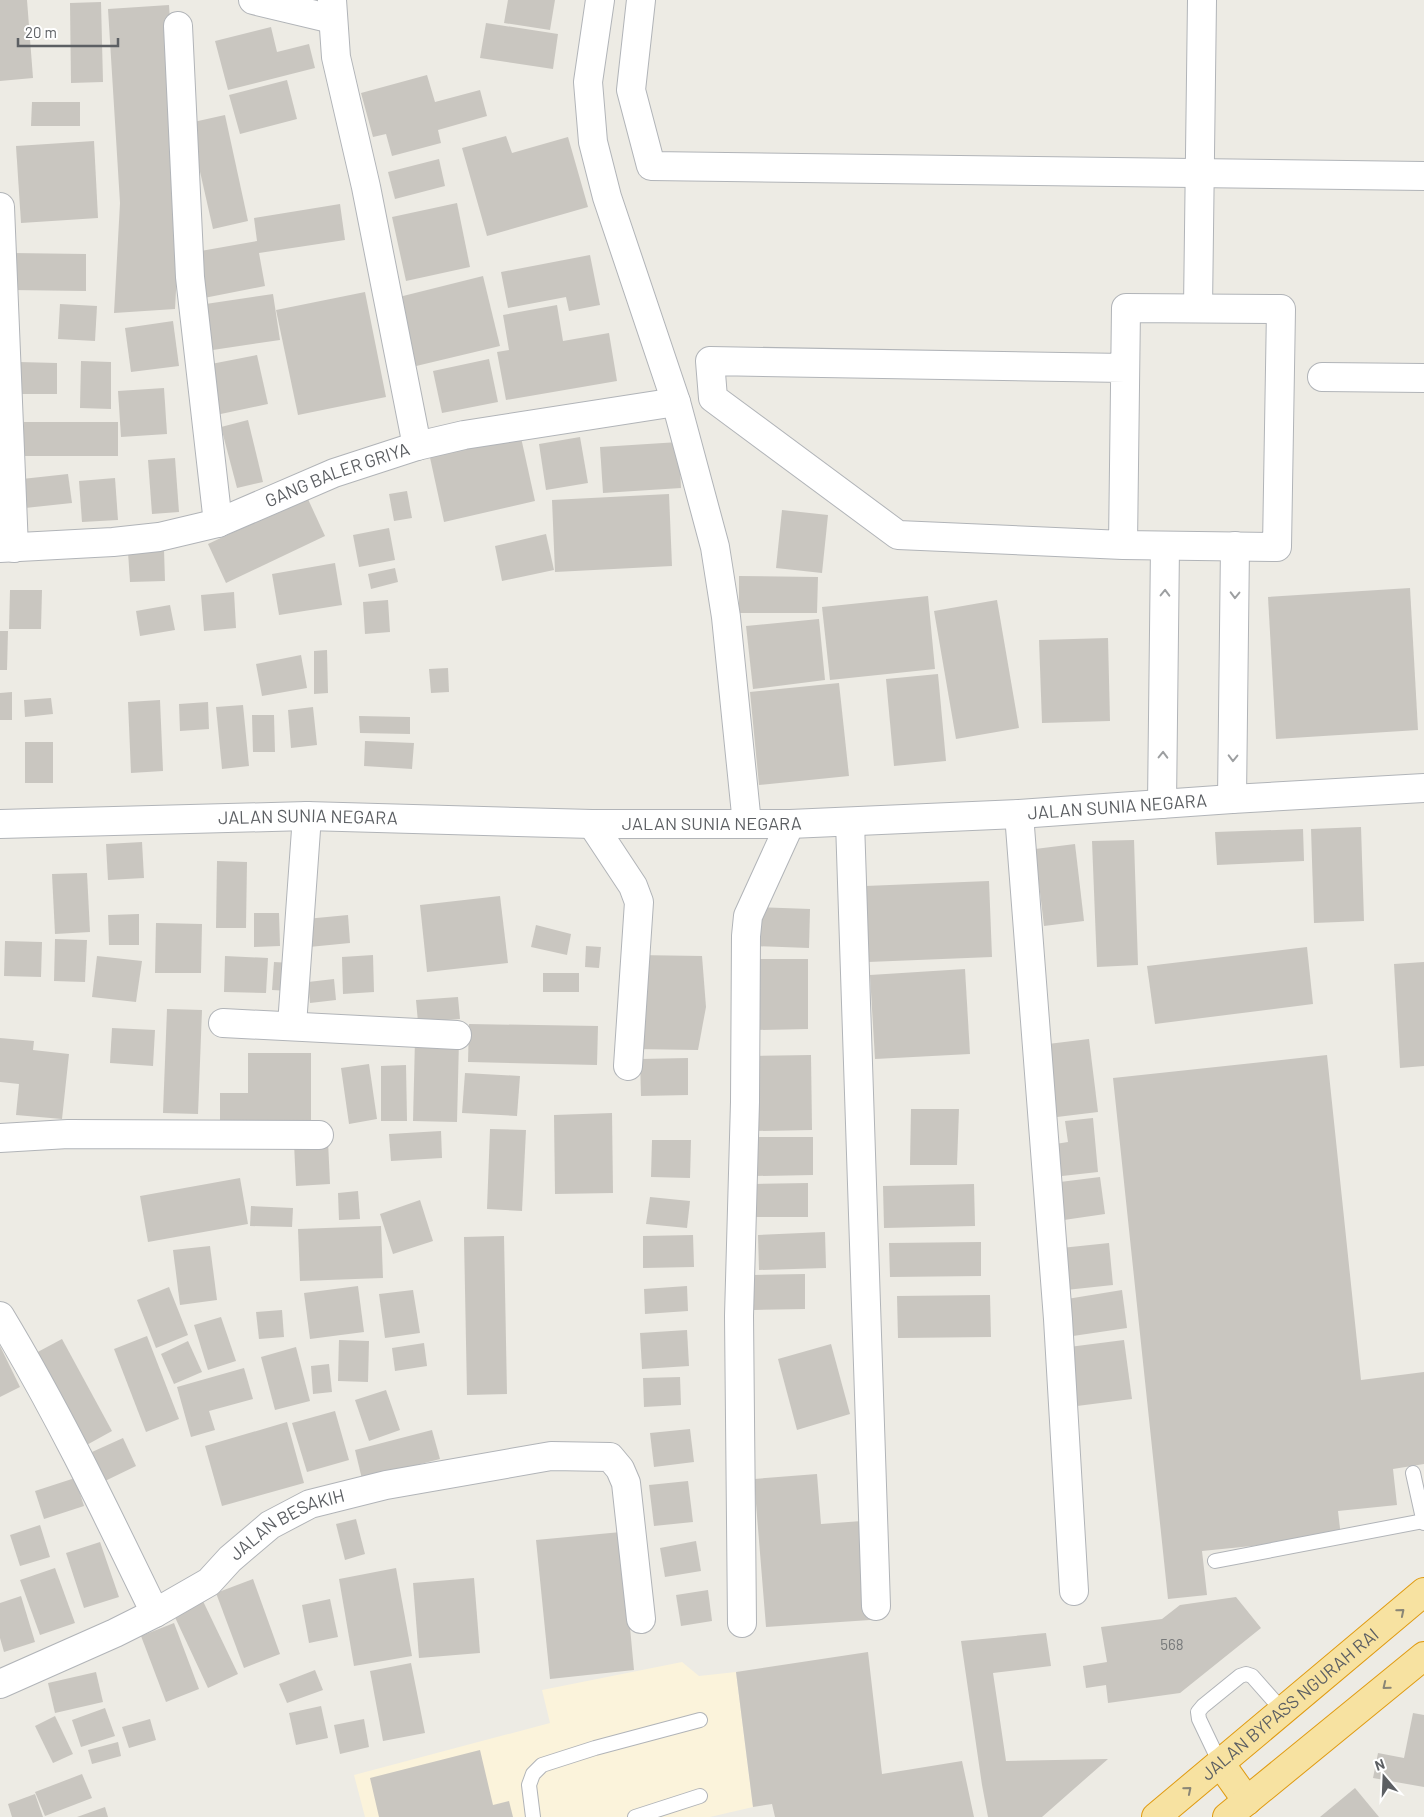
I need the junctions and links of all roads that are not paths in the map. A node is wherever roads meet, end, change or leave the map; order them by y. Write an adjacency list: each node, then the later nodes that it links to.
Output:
1 (253, 0): 5 (street)
2 (600, 0): 14 (street)
3 (641, 0): 7 (street)
4 (1202, 0): 7 (street)
5 (332, 15): 15 (street)
6 (178, 26): 16 (street)
7 (1199, 173): 8 (street); 10 (street)
8 (1424, 176)
9 (0, 207): 20 (street)
10 (1198, 308): 11 (street); 19 (street)
11 (1125, 368): 17 (street); 17 (street)
12 (1322, 377): 13 (street)
13 (1424, 378)
14 (676, 402): 15 (street, GANG BALER GRIYA); 29 (street)
15 (417, 446): 16 (street, GANG BALER GRIYA)
16 (218, 523): 20 (street, GANG BALER GRIYA)
17 (1123, 545): 18 (street)
18 (1166, 546): 19 (street); 23 (street, one-way to 18)
19 (1235, 546): 22 (street, one-way to 22)
20 (7, 548)
21 (1424, 788): 22 (street, JALAN SUNIA NEGARA)
22 (1232, 798): 23 (street, JALAN SUNIA NEGARA)
23 (1162, 804): 24 (street, JALAN SUNIA NEGARA)
24 (1019, 814): 26 (street, JALAN SUNIA NEGARA); 41 (street)
25 (307, 816): 27 (street, JALAN SUNIA NEGARA); 28 (street, JALAN SUNIA NEGARA); 32 (street)
26 (850, 822): 30 (street, JALAN SUNIA NEGARA); 43 (street)
27 (0, 824)
28 (592, 824): 29 (street, JALAN SUNIA NEGARA); 34 (street)
29 (747, 824): 30 (street, JALAN SUNIA NEGARA)
30 (790, 824): 46 (street)
31 (223, 1023): 32 (street)
32 (292, 1025): 33 (street)
33 (457, 1035)
34 (628, 1066)
35 (319, 1135): 36 (street)
36 (0, 1138)
37 (0, 1316): 44 (street)
38 (1413, 1474): 39 (lane)
39 (1423, 1522): 40 (lane)
40 (1215, 1561)
41 (1074, 1591)
42 (1424, 1592): 49 (highway, JALAN BYPASS NGURAH RAI, one-way to 42)
43 (876, 1606)
44 (155, 1614): 45 (street, JALAN BESAKIH); 48 (street, JALAN BESAKIH)
45 (641, 1619)
46 (742, 1622)
47 (1424, 1656): 53 (highway, one-way to 53)
48 (0, 1684)
49 (1283, 1711): 51 (highway, JALAN BYPASS NGURAH RAI); 51 (lane)
50 (700, 1720): 54 (lane)
51 (1220, 1764): 53 (highway); 56 (highway, JALAN BYPASS NGURAH RAI, one-way to 51)
52 (700, 1796): 55 (lane)
53 (1237, 1809)
54 (533, 1817)
55 (635, 1817)
56 (1156, 1817)

